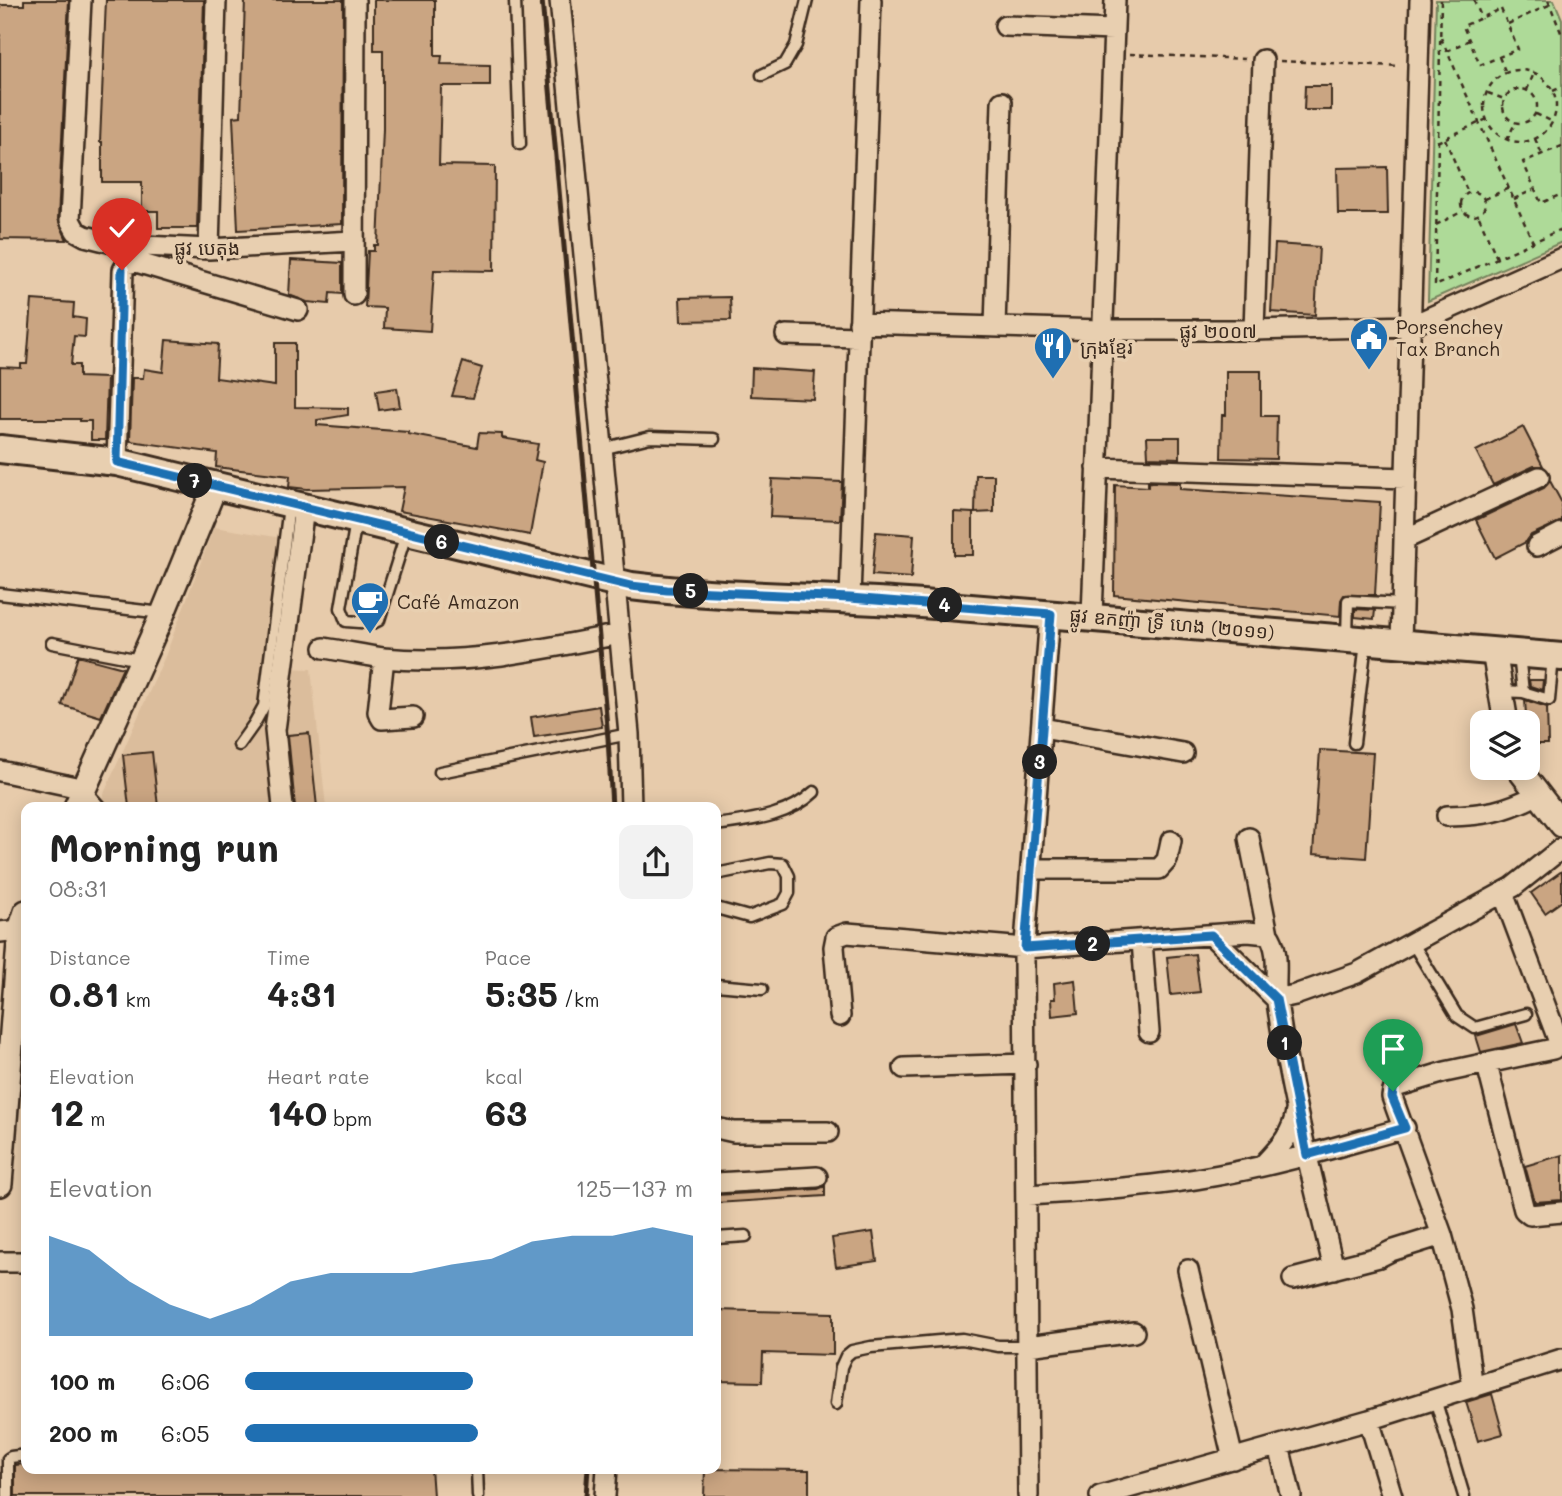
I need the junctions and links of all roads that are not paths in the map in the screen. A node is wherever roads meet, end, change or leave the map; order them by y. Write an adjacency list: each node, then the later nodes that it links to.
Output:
1 (81, 0): 17 (street, ផ្លូវ បេតុង)
2 (216, 0): 17 (street)
3 (355, 0): 16 (street)
4 (515, 0): 15 (lane)
5 (559, 0): 29 (street)
6 (807, 0): 13 (lane)
7 (871, 0): 23 (street)
8 (1115, 0): 11 (street)
9 (1420, 0): 21 (street)
10 (1004, 26): 11 (street)
11 (1113, 30): 24 (street)
12 (1263, 60): 25 (street)
13 (762, 75)
14 (1002, 102): 22 (street)
15 (520, 144)
16 (353, 241): 17 (street, ផ្លូវ បេតុង); 19 (street)
17 (209, 249)
18 (1562, 258): 21 (street, ផ្លូវ ២០០៧)
19 (354, 295)
20 (298, 310): 30 (street)
21 (1411, 326): 25 (street, ផ្លូវ ២០០៧); 33 (street)
22 (995, 327): 23 (street, ផ្លូវ ២០០៧); 24 (street, ផ្លូវ ២០០៧)
23 (859, 330): 26 (street, ផ្លូវ ២០០៧); 43 (street)
24 (1102, 330): 25 (street, ផ្លូវ ២០០៧); 31 (street)
25 (1254, 330)
26 (786, 335)
27 (713, 439): 29 (lane)
28 (0, 449): 30 (main road, ផ្លូវ ឧកញ៉ា ទ្រី ហេង (២០១១))
29 (601, 449): 41 (street)
30 (117, 462): 34 (main road, ផ្លូវ ឧកញ៉ា ទ្រី ហេង (២០១១))
31 (1097, 468): 33 (street); 47 (street)
32 (1539, 477): 39 (street)
33 (1406, 478): 39 (street)
34 (215, 486): 35 (main road, ផ្លូវ ឧកញ៉ា ទ្រី ហេង (២០១១)); 45 (street)
35 (297, 506): 36 (main road, ផ្លូវ ឧកញ៉ា ទ្រី ហេង (២០១១)); 63 (lane); 71 (street)
36 (356, 521): 37 (main road, ផ្លូវ ឧកញ៉ា ទ្រី ហេង (២០១១)); 37 (lane)
37 (406, 533): 41 (main road, ផ្លូវ ឧកញ៉ា ទ្រី ហេង (២០១១))
38 (1562, 533): 40 (street)
39 (1405, 539): 44 (street)
40 (1537, 546)
41 (614, 583): 43 (main road, ផ្លូវ ឧកញ៉ា ទ្រី ហេង (២០១១)); 48 (street)
42 (0, 594): 45 (lane)
43 (850, 598): 46 (main road, ផ្លូវ ឧកញ៉ា ទ្រី ហេង (២០១១))
44 (1402, 604): 49 (lane); 50 (street)
45 (163, 613): 56 (street)
46 (1051, 614): 47 (main road, ផ្លូវ ឧកញ៉ា ទ្រី ហេង (២០១១)); 60 (street)
47 (1092, 616): 49 (main road, ផ្លូវ ឧកញ៉ា ទ្រី ហេង (២០១១))
48 (619, 634): 55 (street); 61 (street)
49 (1356, 639): 50 (main road, ផ្លូវ ឧកញ៉ា ទ្រី ហេង (២០១១)); 62 (lane)
50 (1401, 642): 53 (main road, ផ្លូវ ឧកញ៉ា ទ្រី ហេង (២០១១))
51 (51, 643): 56 (lane)
52 (324, 648): 55 (street)
53 (1506, 652): 54 (main road, ផ្លូវ ឧកញ៉ា ទ្រី ហេង (២០១១)); 57 (street)
54 (1557, 656): 57 (lane)
55 (384, 658): 59 (street)
56 (142, 660): 70 (street)
57 (1512, 692): 58 (street)
58 (1509, 710)
59 (413, 716)
60 (1042, 728): 64 (street); 79 (street)
61 (629, 734): 66 (lane); 72 (street)
62 (1354, 743)
63 (239, 745)
64 (1183, 752)
65 (0, 771): 70 (street)
66 (440, 772)
67 (1526, 780): 69 (street)
68 (814, 792): 74 (lane)
69 (1537, 795): 73 (street); 75 (street)
70 (81, 798)
71 (282, 802)
72 (631, 802)
73 (1447, 816)
74 (721, 824)
75 (1562, 825)
76 (1248, 838): 84 (street)
77 (1171, 841): 79 (street)
78 (1562, 848): 81 (street)
79 (1032, 869): 88 (street)
80 (721, 873): 82 (lane)
81 (1503, 893): 87 (street); 96 (street)
82 (721, 909)
83 (15, 925): 106 (street)
84 (1268, 934): 85 (street); 91 (street)
85 (1211, 935): 86 (street); 91 (street)
86 (1142, 941): 88 (street); 94 (street)
87 (1412, 942): 91 (street); 92 (lane)
88 (1025, 948): 93 (street); 95 (street)
89 (721, 985): 90 (lane)
90 (762, 989)
91 (1276, 999): 98 (street)
92 (1526, 1014)
93 (840, 1016)
94 (1149, 1032)
95 (1026, 1064): 97 (street); 107 (street)
96 (1487, 1065): 99 (street); 108 (street)
97 (904, 1068)
98 (1296, 1103): 102 (street); 103 (street)
99 (1405, 1128): 102 (street); 109 (street)
100 (721, 1129): 101 (street)
101 (828, 1132)
102 (1307, 1155): 103 (street); 114 (street)
103 (1263, 1165): 107 (street)
104 (817, 1177): 105 (street)
105 (721, 1183)
106 (0, 1184)
107 (1028, 1195): 118 (street)
108 (1562, 1212)
109 (1442, 1235): 114 (street); 120 (street)
110 (746, 1236): 111 (lane)
111 (721, 1238)
112 (0, 1262): 113 (street)
113 (21, 1262)
114 (1334, 1269): 116 (street)
115 (1188, 1270): 126 (street)
116 (1293, 1279)
117 (1134, 1332): 118 (street)
118 (1028, 1346): 122 (lane); 134 (street)
119 (1562, 1359): 120 (street)
120 (1473, 1388): 121 (street)
121 (1435, 1399): 123 (street); 138 (lane)
122 (836, 1404)
123 (1369, 1420): 124 (street); 137 (street)
124 (1279, 1446): 126 (street); 136 (street)
125 (21, 1456): 127 (lane)
126 (1233, 1459): 130 (street)
127 (4, 1467): 131 (lane)
128 (477, 1474): 132 (lane)
129 (607, 1474): 133 (street)
130 (1146, 1489): 135 (street)
131 (8, 1496)
132 (478, 1496)
133 (605, 1496)
134 (1028, 1496)
135 (1100, 1496)
136 (1291, 1496)
137 (1392, 1496)
138 (1464, 1496)

